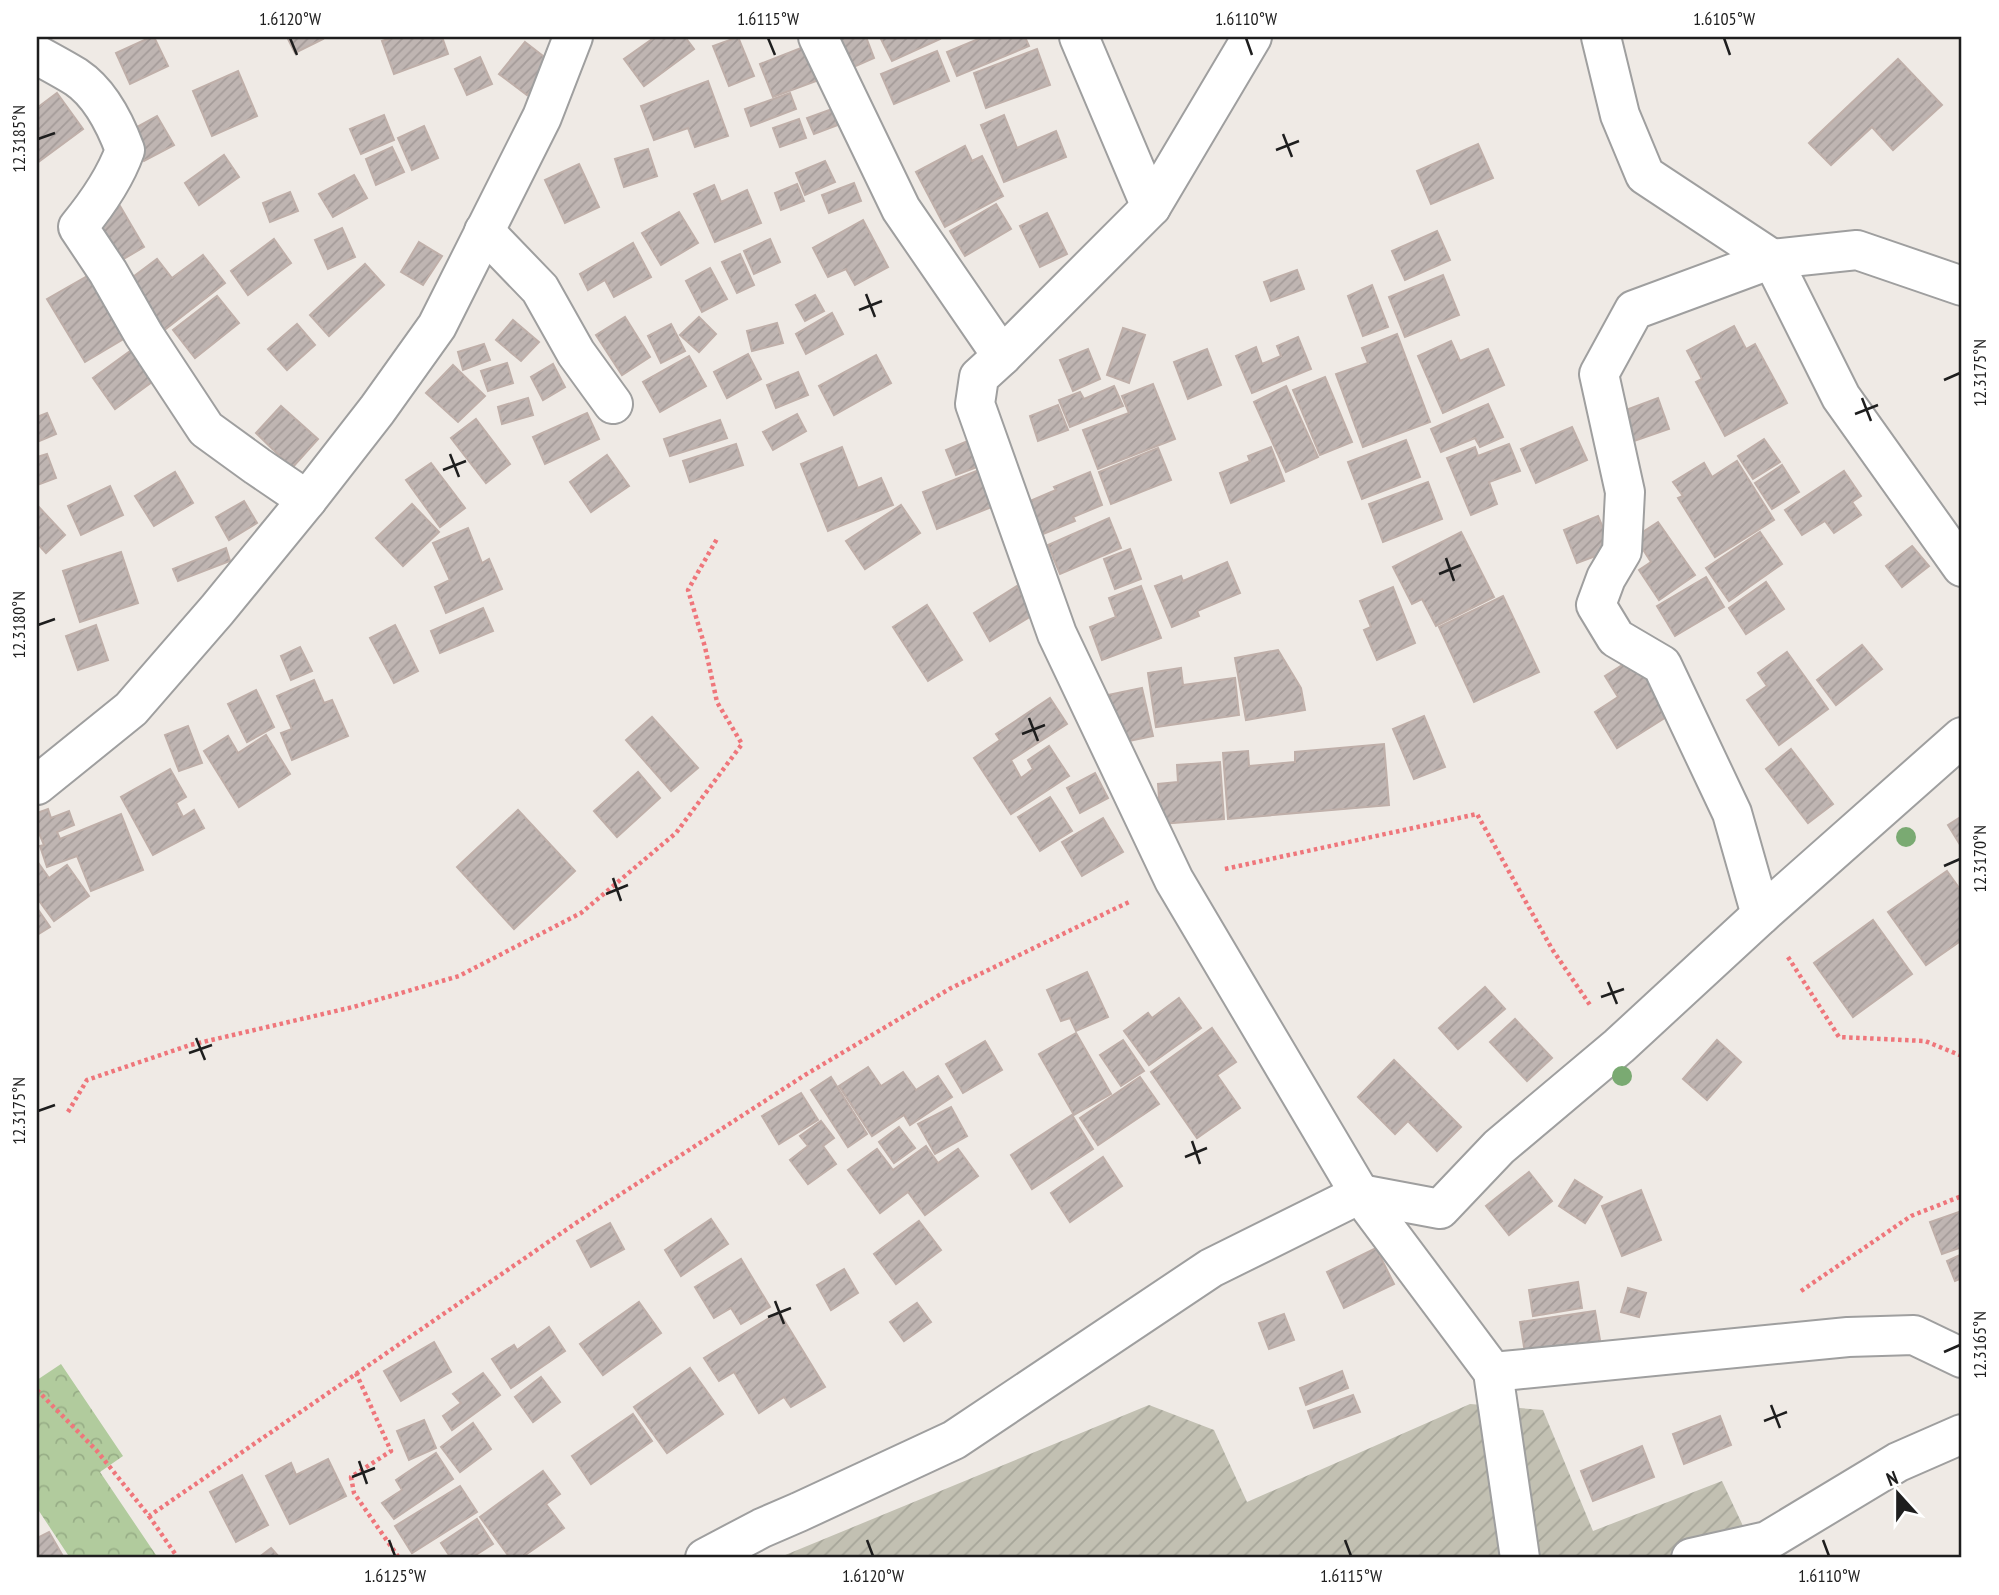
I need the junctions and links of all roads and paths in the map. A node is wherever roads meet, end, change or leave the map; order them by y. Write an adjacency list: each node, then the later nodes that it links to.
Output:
1 (573, 37): 8 (street)
2 (818, 37): 11 (street)
3 (1079, 37): 7 (street)
4 (1252, 37): 7 (street)
5 (1601, 37): 9 (street)
6 (37, 55): 13 (street)
7 (1151, 207): 11 (street)
8 (484, 231): 12 (street); 13 (street)
9 (1772, 259): 10 (street); 15 (street); 19 (street)
10 (1962, 286)
11 (1002, 356): 18 (street)
12 (614, 404)
13 (307, 500): 17 (street)
14 (718, 537): 22 (path)
15 (1962, 567)
16 (1962, 737): 19 (street)
17 (37, 785)
18 (1174, 880): 20 (path); 23 (street); 28 (path)
19 (1761, 915): 20 (street); 21 (path)
20 (1619, 1046): 23 (street)
21 (1962, 1056)
22 (68, 1112)
23 (1360, 1194): 27 (street); 35 (street)
24 (1962, 1196): 25 (path)
25 (1799, 1293)
26 (1962, 1357): 27 (street)
27 (1493, 1372): 36 (street)
28 (356, 1373): 31 (path); 34 (path)
29 (37, 1390): 31 (path)
30 (1962, 1434): 32 (street)
31 (149, 1516): 33 (path)
32 (1770, 1550): 37 (street)
33 (178, 1558)
34 (399, 1558)
35 (705, 1558)
36 (1520, 1558)
37 (1691, 1558)

